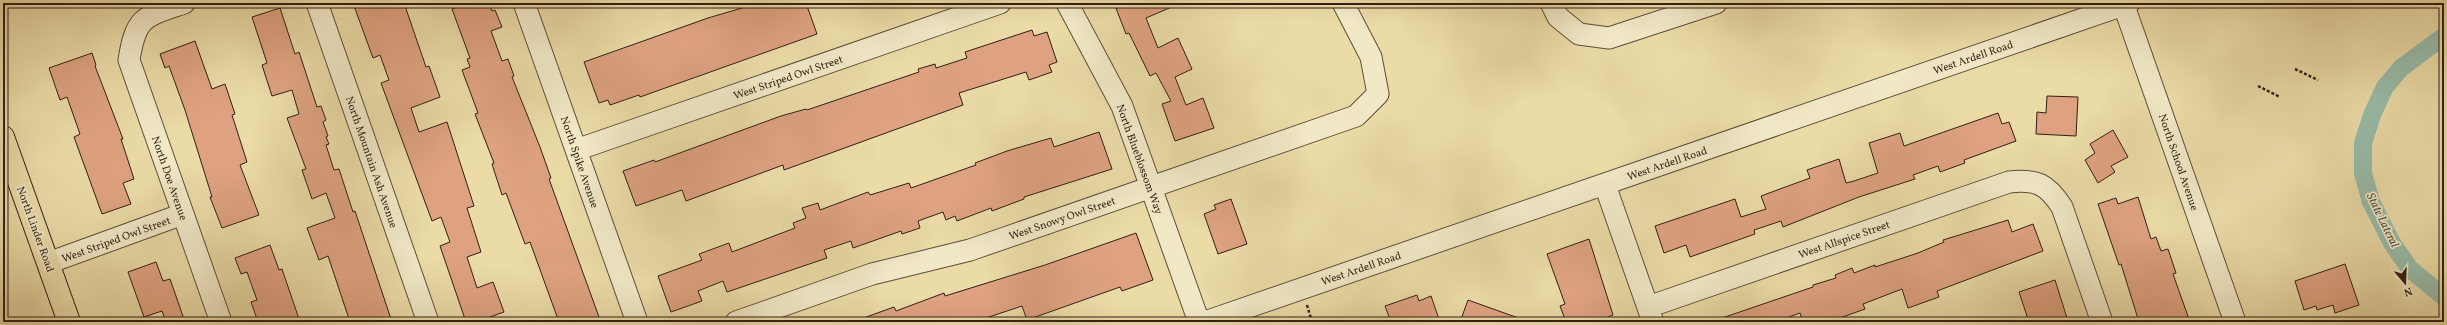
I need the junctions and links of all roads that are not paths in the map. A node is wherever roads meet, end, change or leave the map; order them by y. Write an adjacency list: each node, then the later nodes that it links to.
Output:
1 (184, 3): 14 (street, North Doe Avenue)
2 (317, 3): 19 (street, North Mountain Ash Avenue)
3 (524, 3): 11 (street, North Spike Avenue)
4 (1000, 3): 11 (street, West Striped Owl Street)
5 (1066, 3): 13 (street, North Blueblossom Way)
6 (1343, 3): 13 (street, West Snowy Owl Street)
7 (1551, 3): 8 (street)
8 (1716, 3)
9 (2125, 4): 12 (street, West Ardell Road); 25 (street, North School Avenue)
10 (3, 137): 15 (main road, North Linder Road)
11 (576, 150): 20 (street, North Spike Avenue)
12 (1605, 185): 16 (street); 23 (street, West Ardell Road)
13 (1151, 187): 21 (street, West Snowy Owl Street); 22 (street, North Blueblossom Way)
14 (183, 214): 15 (street, West Striped Owl Street); 18 (street, North Doe Avenue)
15 (48, 263): 17 (main road, North Linder Road)
16 (1651, 315): 24 (street, West Allspice Street)
17 (69, 322)
18 (221, 322)
19 (428, 322)
20 (637, 322)
21 (736, 322)
22 (1198, 322)
23 (1205, 322)
24 (2102, 322)
25 (2235, 322)

